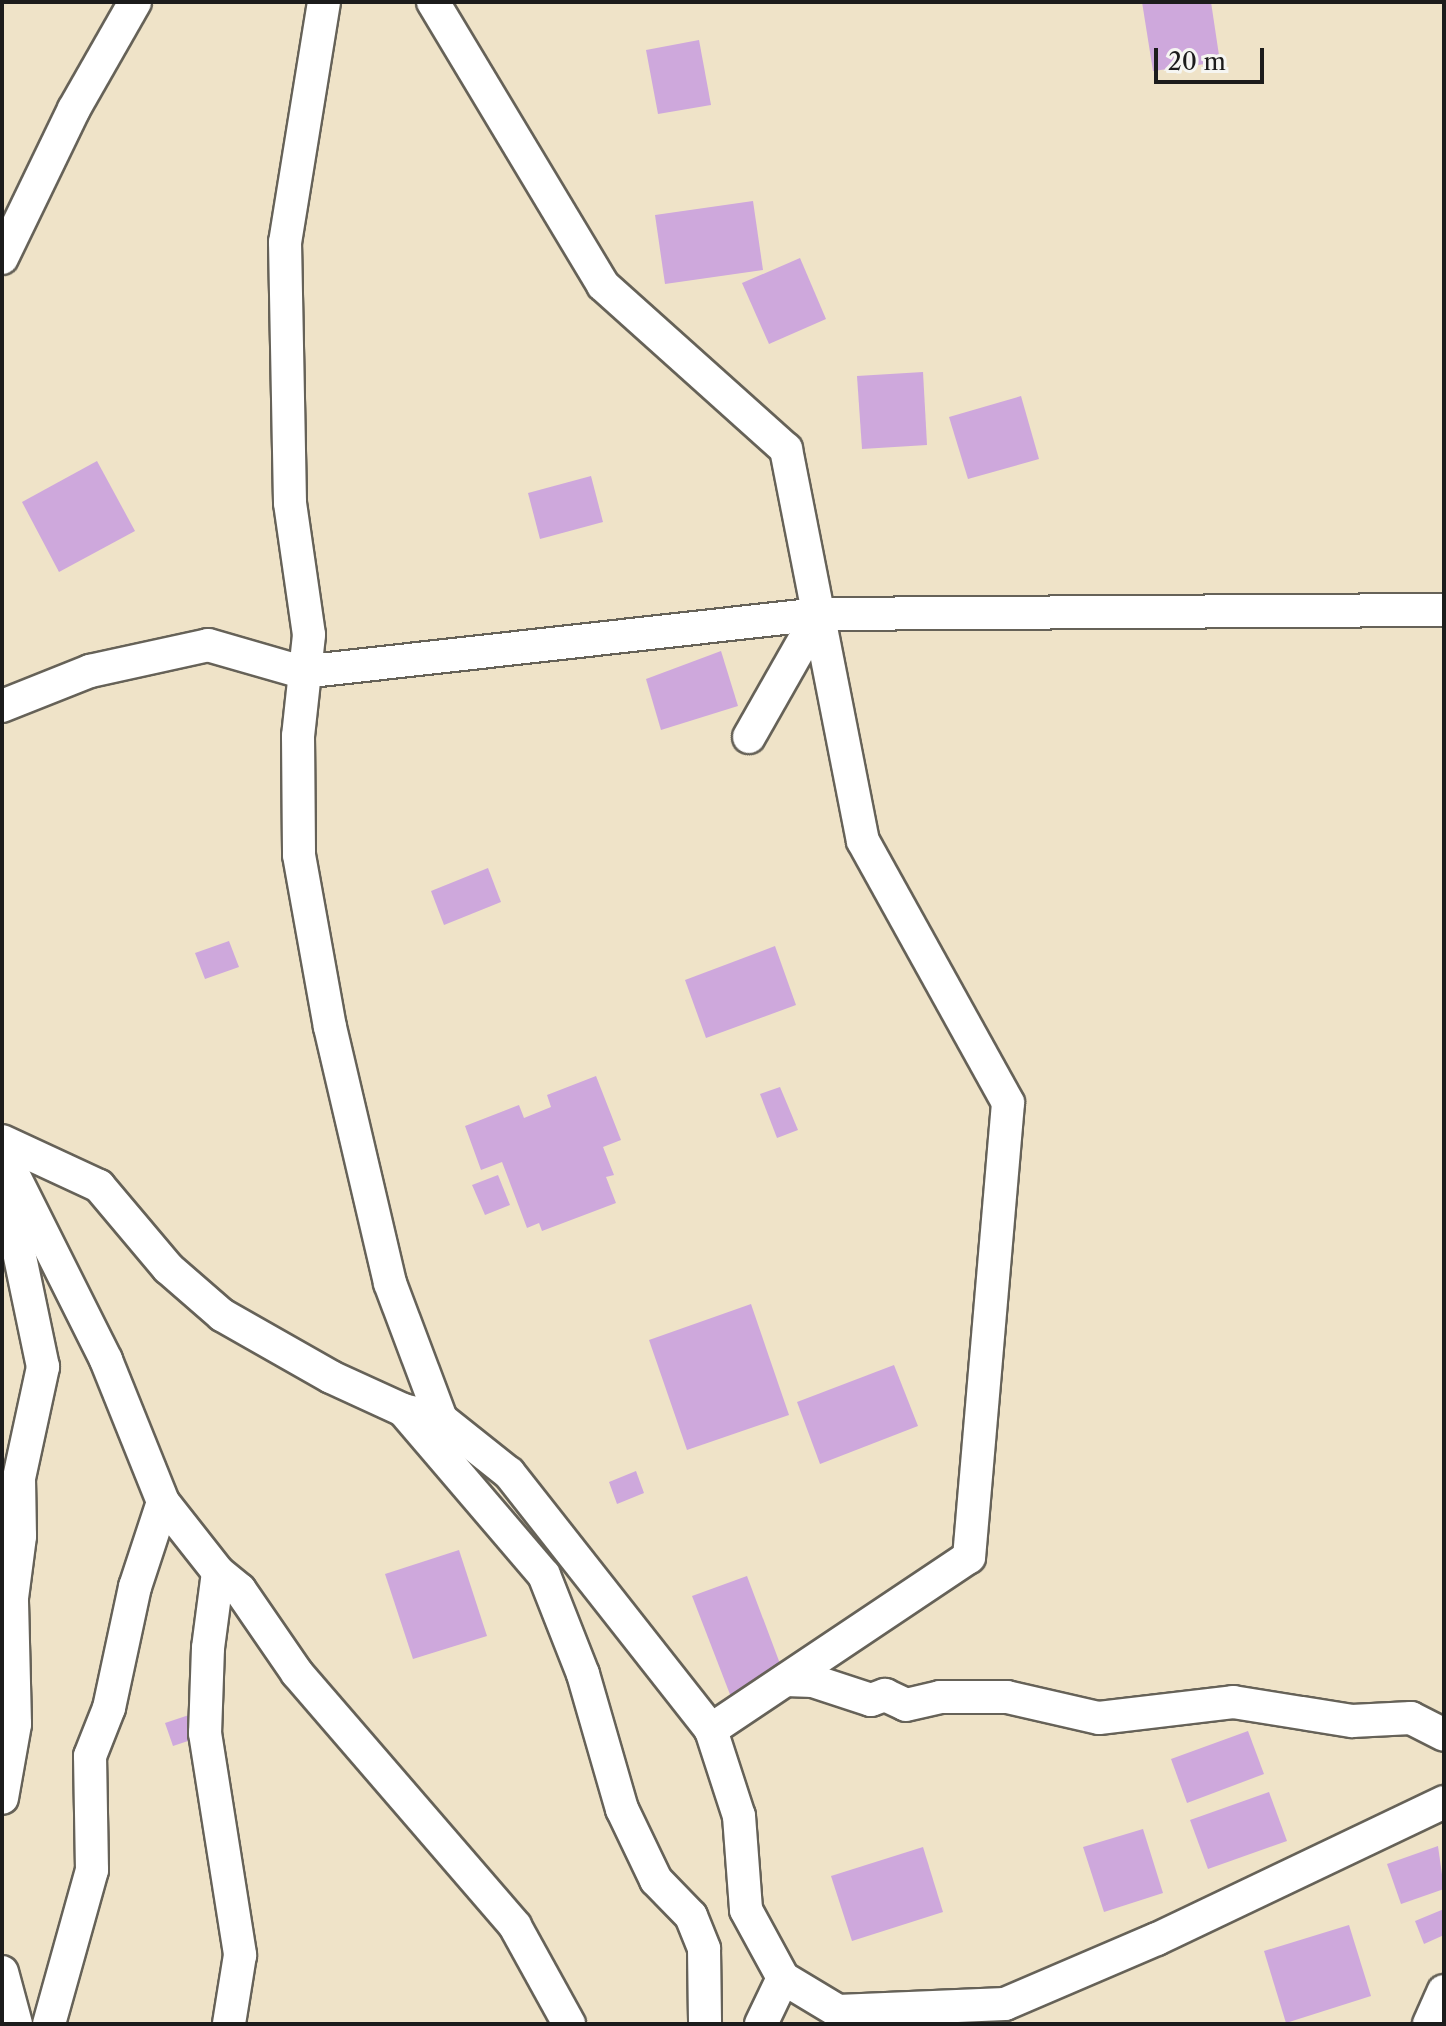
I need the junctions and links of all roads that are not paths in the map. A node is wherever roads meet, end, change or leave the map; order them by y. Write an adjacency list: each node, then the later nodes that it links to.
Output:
1 (135, 2): 4 (street)
2 (324, 2): 7 (street)
3 (433, 2): 6 (street)
4 (2, 258)
5 (1444, 610): 6 (street)
6 (819, 614): 7 (street); 9 (street); 18 (street)
7 (302, 672): 8 (street); 14 (street)
8 (2, 706)
9 (749, 737)
10 (2, 1141): 13 (street)
11 (2, 1152): 16 (street)
12 (2, 1171): 15 (street)
13 (403, 1410): 14 (street); 30 (street)
14 (441, 1419): 19 (street)
15 (12, 1466): 21 (street)
16 (163, 1502): 17 (street); 27 (street)
17 (218, 1572): 28 (street); 29 (street)
18 (786, 1680): 19 (street); 20 (street)
19 (711, 1730): 24 (street)
20 (1444, 1735)
21 (2, 1798)
22 (1444, 1802): 24 (street)
23 (2, 1972): 26 (street)
24 (783, 1978): 31 (street)
25 (1444, 1991): 32 (street)
26 (16, 2024)
27 (49, 2024)
28 (229, 2024)
29 (569, 2024)
30 (705, 2024)
31 (761, 2024)
32 (1429, 2024)

